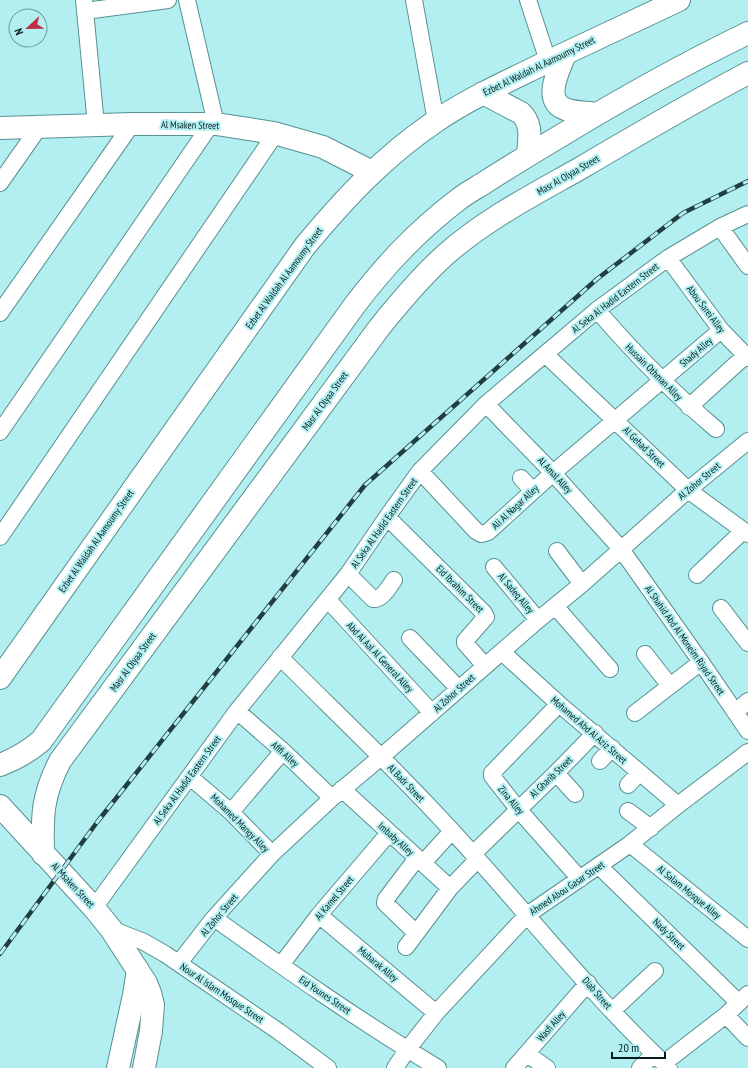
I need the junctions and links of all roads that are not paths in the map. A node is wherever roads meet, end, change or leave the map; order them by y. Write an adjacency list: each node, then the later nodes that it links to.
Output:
1 (168, 0): 6 (street)
2 (187, 0): 14 (street)
3 (414, 0): 12 (street)
4 (528, 0): 8 (street)
5 (679, 0): 8 (street, Ezbet Al Waldah Al Aamoumy Street)
6 (84, 5): 15 (street)
7 (748, 33): 11 (street)
8 (557, 57): 10 (street, Ezbet Al Waldah Al Aamoumy Street); 11 (street)
9 (748, 73): 25 (street, Masr Al Olyaa Street)
10 (483, 92): 12 (street, Ezbet Al Waldah Al Aamoumy Street); 19 (street)
11 (597, 114): 19 (street)
12 (436, 121): 20 (street, Ezbet Al Waldah Al Aamoumy Street)
13 (132, 124): 14 (street, Al Msaken Street); 15 (street, Al Msaken Street); 29 (street)
14 (213, 124): 18 (street, Al Msaken Street); 38 (street)
15 (96, 125): 16 (street, Al Msaken Street)
16 (40, 126): 17 (street, Al Msaken Street); 21 (street)
17 (0, 128)
18 (276, 133): 20 (street, Al Msaken Street); 47 (street)
19 (528, 155): 24 (street)
20 (372, 172): 67 (street, Ezbet Al Waldah Al Aamoumy Street)
21 (0, 183)
22 (748, 214): 23 (street, Al Seka Al Hadid Eastern Street)
23 (720, 227): 26 (street, Al Seka Al Hadid Eastern Street); 27 (street)
24 (422, 229): 25 (street); 83 (street)
25 (445, 256): 97 (street, Masr Al Olyaa Street)
26 (668, 258): 28 (street, Al Seka Al Hadid Eastern Street); 30 (street, Abou Sarei Alley)
27 (748, 266)
28 (597, 310): 31 (street, Al Seka Al Hadid Eastern Street); 33 (street, Hussain Othman Alley)
29 (0, 313)
30 (722, 330): 32 (street, Abou Sarei Alley); 33 (street, Shady Alley)
31 (545, 354): 34 (street, Al Seka Al Hadid Eastern Street); 36 (street, Al Gehad Street)
32 (747, 357): 35 (street)
33 (662, 381): 35 (street, Hussain Othman Alley); 36 (street, Shady Alley)
34 (486, 404): 40 (street, Al Seka Al Hadid Eastern Street); 41 (street, Al Amal Alley)
35 (690, 407): 37 (street, Hussain Othman Alley)
36 (614, 419): 41 (street, Ali Al Nagar Alley); 43 (street, Al Gehad Street)
37 (716, 429)
38 (0, 432)
39 (748, 441): 43 (street, Al Zohor Street)
40 (420, 471): 44 (street, Ali Al Nagar Alley); 45 (street, Al Seka Al Hadid Eastern Street)
41 (553, 473): 44 (street, Ali Al Nagar Alley); 48 (street, Al Amal Alley)
42 (521, 478): 44 (street)
43 (688, 490): 46 (street, Al Gehad Street); 48 (street, Al Zohor Street)
44 (533, 491)
45 (386, 517): 51 (street, Al Seka Al Hadid Eastern Street); 65 (street, Eid Ibrahim Street)
46 (745, 532): 52 (street)
47 (0, 537)
48 (621, 549): 54 (street, Al Zohor Street); 64 (street, Al Shahid Abd Al Moneim Riyad Street)
49 (557, 551): 54 (street)
50 (494, 567): 58 (street, Al Sadeq Alley)
51 (348, 574): 53 (street); 55 (street, Al Seka Al Hadid Eastern Street)
52 (697, 575)
53 (394, 580)
54 (582, 584): 56 (street, Al Zohor Street)
55 (328, 600): 63 (street, Al Seka Al Hadid Eastern Street); 74 (street, Abd Al Aal Al General Alley)
56 (555, 606): 58 (street, Al Zohor Street); 66 (street)
57 (721, 608): 60 (street)
58 (538, 620): 61 (street, Al Zohor Street)
59 (410, 638): 69 (street)
60 (748, 643)
61 (502, 652): 65 (street, Al Zohor Street); 71 (street, Mohamed Abd Al Aziz Street)
62 (645, 654): 68 (street)
63 (280, 658): 72 (street, Al Seka Al Hadid Eastern Street); 81 (street, Al Badr Street)
64 (701, 662): 68 (street); 73 (street, Al Shahid Abd Al Moneim Riyad Street)
65 (485, 666): 69 (street, Al Zohor Street)
66 (610, 669)
67 (0, 678)
68 (670, 686): 75 (street)
69 (459, 689): 74 (street, Al Zohor Street)
70 (748, 701): 73 (street)
71 (559, 704): 77 (street, Mohamed Abd Al Aziz Street); 90 (street, Zina Alley)
72 (237, 711): 79 (street, Afifi Alley); 85 (street, Al Seka Al Hadid Eastern Street)
73 (735, 712): 76 (street, Al Shahid Abd Al Moneim Riyad Street)
74 (432, 713): 81 (street, Al Zohor Street)
75 (635, 713)
76 (748, 731)
77 (595, 733): 78 (street, Mohamed Abd Al Aziz Street); 84 (street, Al Gharib Street)
78 (612, 748): 82 (street); 89 (street, Mohamed Abd Al Aziz Street)
79 (283, 751): 86 (street, Afifi Alley); 92 (street)
80 (748, 752): 89 (street, Ahmed Abou Gasar Street)
81 (381, 757): 86 (street, Al Zohor Street); 94 (street, Al Badr Street)
82 (600, 761)
83 (0, 765)
84 (556, 773): 87 (street); 90 (street, Al Gharib Street)
85 (190, 777): 92 (street, Mohamed Mangy Alley); 104 (street, Al Seka Al Hadid Eastern Street)
86 (337, 793): 95 (street, Imbaby Alley); 98 (street, Al Zohor Street)
87 (575, 794)
88 (0, 806): 97 (street, Al Msaken Street)
89 (678, 806): 93 (street, Ahmed Abou Gasar Street)
90 (518, 809): 99 (street, Al Gharib Street); 102 (street, Zina Alley)
91 (628, 810): 93 (street)
92 (231, 812): 98 (street, Mohamed Mangy Alley)
93 (651, 828): 96 (street, Ahmed Abou Gasar Street)
94 (452, 831): 99 (street, Al Badr Street); 100 (street)
95 (389, 833): 100 (street, Imbaby Alley); 105 (street, Al Kamel Street)
96 (630, 844): 101 (street, Ahmed Abou Gasar Street); 110 (street, Al Salam Mosque Alley)
97 (43, 854): 104 (street, Al Msaken Street)
98 (272, 854): 107 (street, Al Zohor Street)
99 (475, 856): 103 (street, Al Gharib Street); 106 (street, Al Badr Street)
100 (420, 861): 103 (street, Imbaby Alley); 109 (street)
101 (600, 866): 102 (street, Ahmed Abou Gasar Street); 117 (street, Nady Street)
102 (580, 879): 106 (street, Ahmed Abou Gasar Street)
103 (450, 888): 109 (street, Al Gharib Street)
104 (94, 908): 108 (street, Al Msaken Street)
105 (320, 914): 113 (street, Al Kamel Street); 119 (street, Mubarak Alley)
106 (527, 915): 116 (street, Diab Street); 119 (street, Ahmed Abou Gasar Street)
107 (214, 918): 112 (street, Al Zohor Street); 113 (street, Eid Younes Street)
108 (111, 929): 112 (street, Nour Al Islam Mosque Street); 114 (street, Al Msaken Street)
109 (416, 933): 111 (street, Al Gharib Street)
110 (745, 933)
111 (406, 947)
112 (179, 963): 127 (street, Nour Al Islam Mosque Street)
113 (280, 965): 122 (street, Eid Younes Street)
114 (138, 970): 125 (street, Al Msaken Street); 126 (street)
115 (655, 971): 118 (street)
116 (588, 983): 118 (street, Diab Street); 123 (street, Wasfi Alley)
117 (744, 998): 120 (street)
118 (612, 1011): 124 (street, Diab Street)
119 (436, 1013): 122 (street, Ahmed Abou Gasar Street)
120 (726, 1015): 121 (street); 124 (street)
121 (748, 1038)
122 (407, 1050): 128 (street, Ahmed Abou Gasar Street); 129 (street, Eid Younes Street)
123 (527, 1054): 130 (street, Wasfi Alley); 131 (street)
124 (663, 1062): 132 (street)
125 (148, 1066)
126 (118, 1068)
127 (328, 1068)
128 (395, 1068)
129 (438, 1068)
130 (514, 1068)
131 (547, 1068)
132 (640, 1068)

